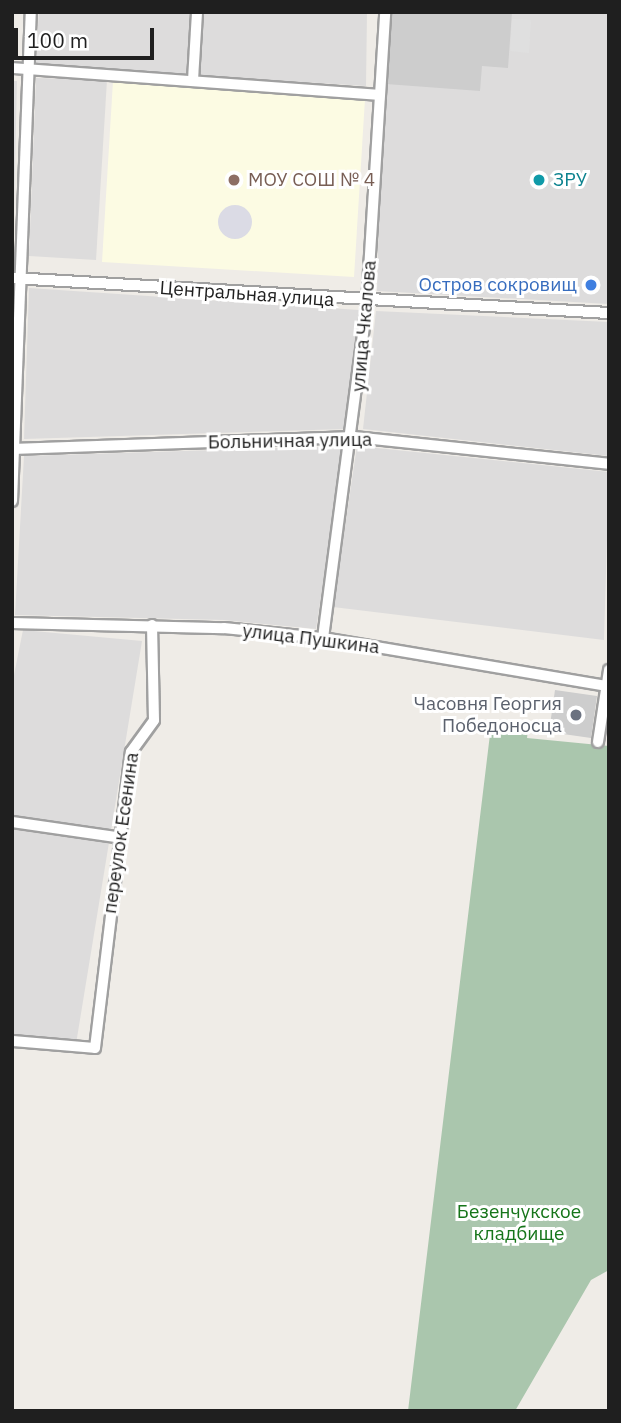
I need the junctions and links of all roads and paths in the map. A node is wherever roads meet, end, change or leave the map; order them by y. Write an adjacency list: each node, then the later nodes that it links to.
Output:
1 (31, 12): 5 (street)
2 (197, 12): 6 (street)
3 (385, 12): 7 (street, улица Чкалова)
4 (12, 68): 5 (street)
5 (26, 69): 6 (street); 8 (street)
6 (193, 80): 7 (street)
7 (379, 95): 9 (street, улица Чкалова)
8 (16, 279): 9 (street, Центральная улица); 12 (street)
9 (367, 302): 10 (street, Центральная улица); 11 (street, улица Чкалова)
10 (609, 313)
11 (354, 437): 12 (street, Больничная улица); 13 (street, Больничная улица); 17 (street, улица Чкалова)
12 (14, 449): 14 (street)
13 (609, 464)
14 (12, 501)
15 (12, 623): 16 (street, улица Пушкина)
16 (152, 625): 17 (street, улица Пушкина); 22 (street, переулок Есенина)
17 (323, 638): 19 (street, улица Пушкина)
18 (609, 670): 19 (street)
19 (607, 686): 20 (street)
20 (598, 742)
21 (12, 822): 22 (street)
22 (116, 837): 23 (street, переулок Есенина)
23 (12, 1041)

